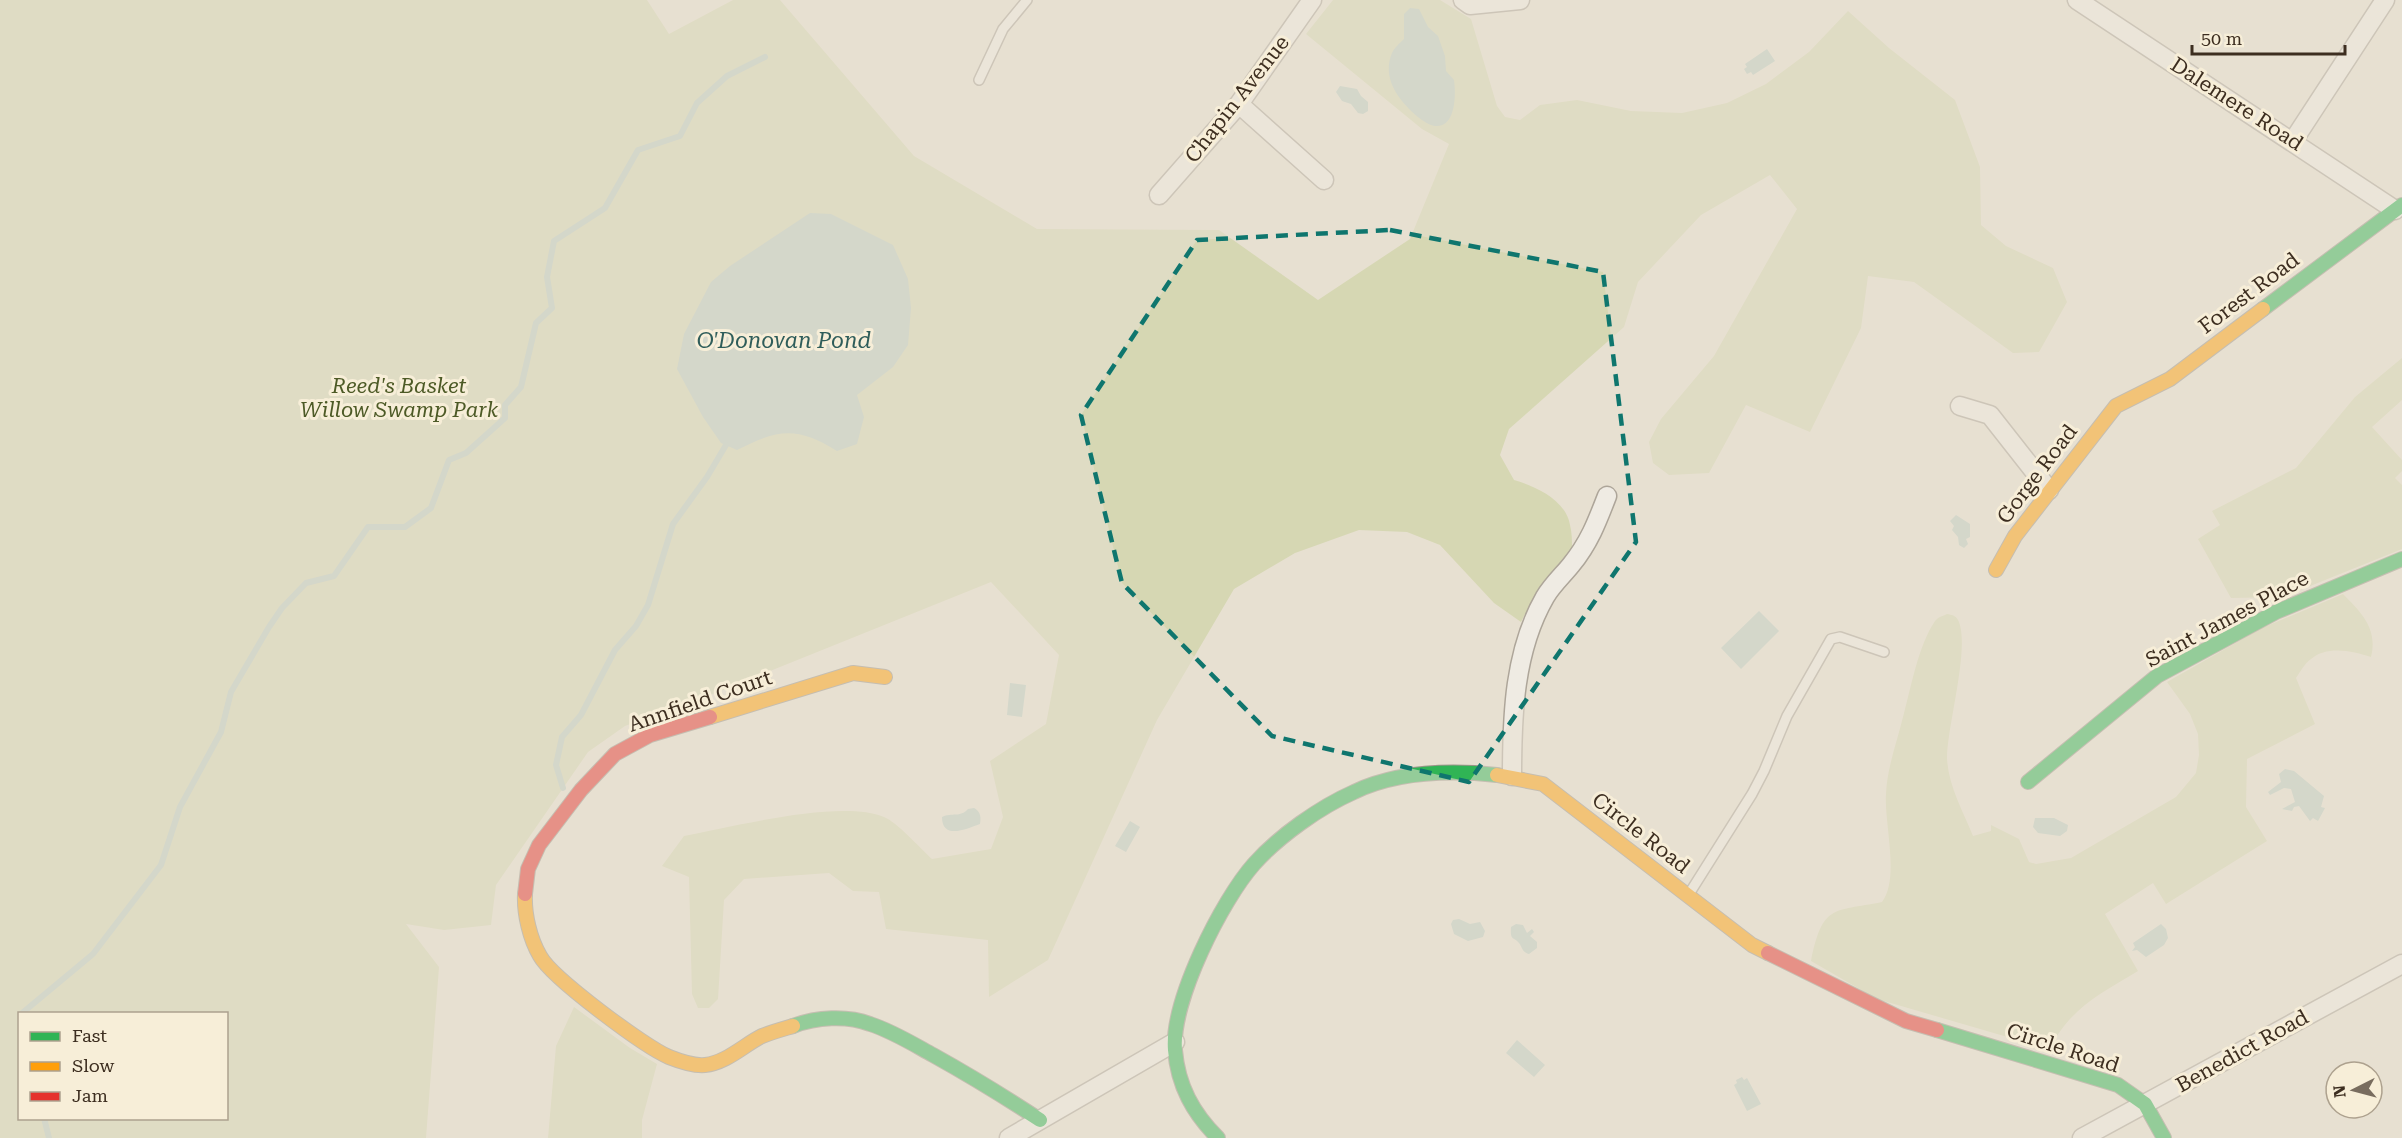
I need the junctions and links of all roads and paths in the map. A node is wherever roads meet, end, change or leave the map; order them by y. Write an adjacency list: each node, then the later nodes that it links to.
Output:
1 (1027, 0): 7 (lane)
2 (1312, 0): 8 (street, Chapin Avenue)
3 (1463, 0): 4 (street)
4 (1520, 0)
5 (2385, 0): 9 (street)
6 (2089, 3): 9 (street, Dalemere Road)
7 (979, 80)
8 (1239, 104): 10 (street); 11 (street, Chapin Avenue)
9 (2293, 141): 12 (street, Dalemere Road)
10 (1324, 180)
11 (1159, 195)
12 (2399, 207): 14 (street, Forest Road)
13 (1960, 406): 15 (street)
14 (2116, 406): 15 (street, Gorge Road)
15 (2049, 489): 18 (street, Gorge Road)
16 (1607, 496): 21 (street)
17 (2402, 560): 22 (street, Saint James Place)
18 (1996, 570)
19 (1884, 652): 23 (lane)
20 (885, 677): 27 (street, Annfield Court)
21 (1512, 776): 23 (street, Circle Road); 25 (street, Circle Road)
22 (2028, 782)
23 (1688, 896): 26 (street, Circle Road)
24 (2402, 964): 26 (street, Benedict Road)
25 (1175, 1042): 27 (street); 29 (street)
26 (2145, 1104): 30 (street, Benedict Road); 31 (street, Circle Road)
27 (1040, 1120): 28 (street)
28 (1009, 1138)
29 (1218, 1138)
30 (2082, 1138)
31 (2164, 1138)

